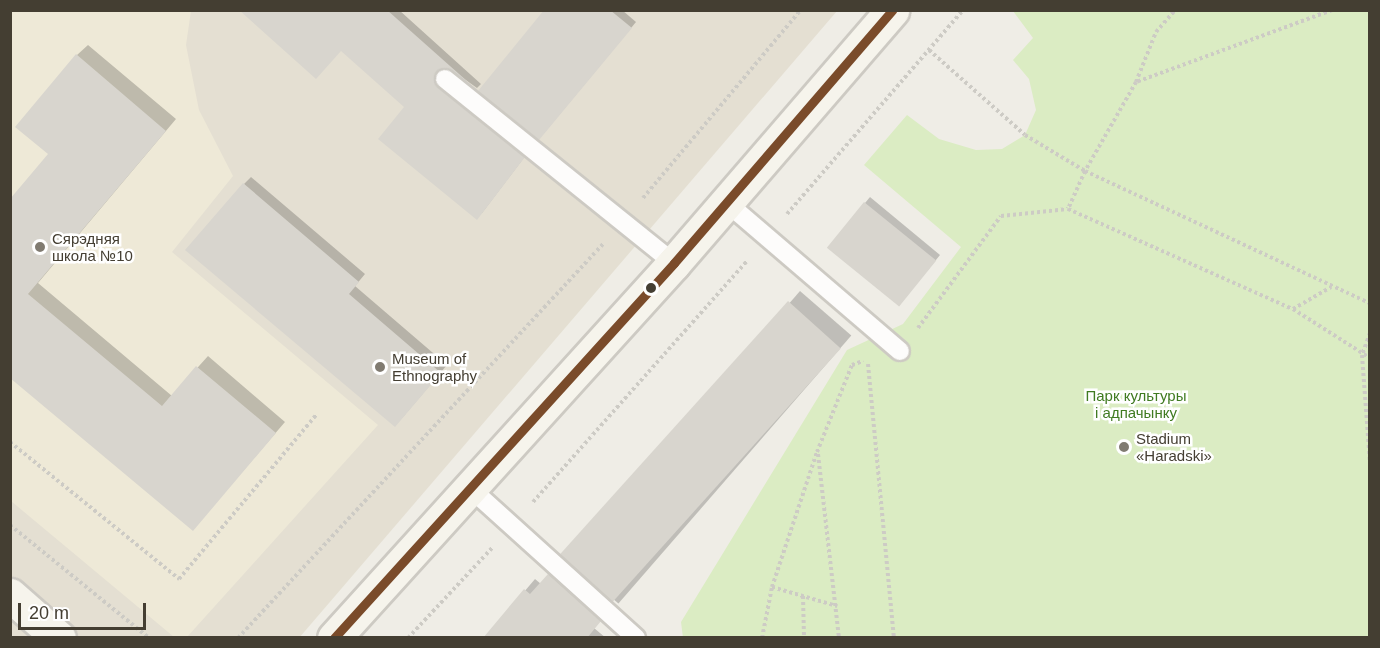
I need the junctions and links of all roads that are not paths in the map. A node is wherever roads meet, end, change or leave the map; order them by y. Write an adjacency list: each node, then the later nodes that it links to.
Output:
1 (892, 10): 3 (main road)
2 (445, 79): 4 (lane)
3 (726, 202): 4 (main road); 5 (lane)
4 (674, 262): 6 (main road)
5 (900, 351)
6 (470, 488): 9 (main road); 10 (lane)
7 (10, 595): 8 (main road)
8 (59, 638)
9 (334, 638)
10 (636, 638)

